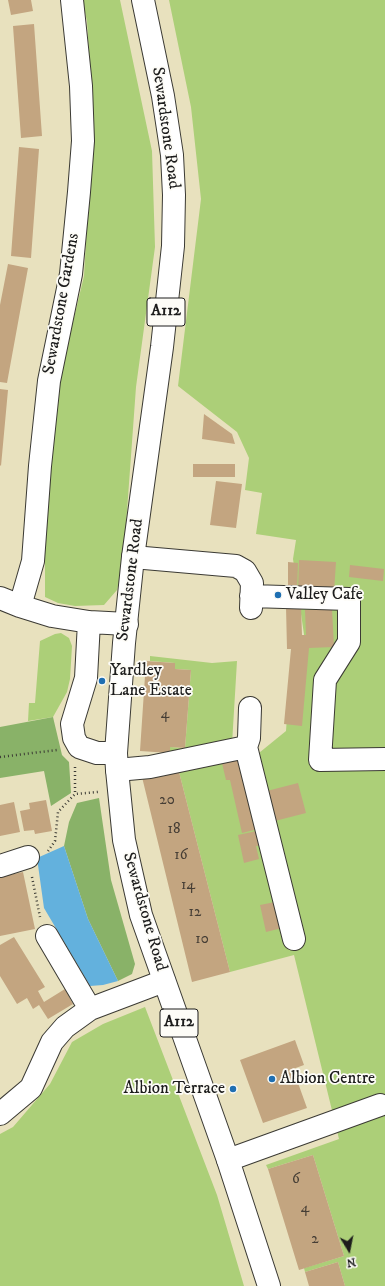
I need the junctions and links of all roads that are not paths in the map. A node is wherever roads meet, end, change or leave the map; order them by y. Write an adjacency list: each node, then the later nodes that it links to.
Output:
1 (72, 0): 4 (main road, Sewardstone Gardens)
2 (142, 0): 3 (main road, Sewardstone Road / A112)
3 (133, 557): 6 (main road, Sewardstone Road / A112); 9 (main road)
4 (10, 602): 5 (main road)
5 (89, 622): 6 (main road); 10 (main road)
6 (127, 624): 10 (main road, Sewardstone Road / A112)
7 (250, 708): 8 (main road)
8 (246, 747): 10 (main road); 14 (main road)
9 (385, 759)
10 (117, 771): 15 (main road, Sewardstone Road / A112)
11 (28, 857): 12 (main road)
12 (0, 866)
13 (47, 936): 16 (main road)
14 (294, 939)
15 (164, 981): 16 (main road); 19 (main road, Sewardstone Road / A112)
16 (90, 1009): 18 (main road)
17 (380, 1105): 19 (main road)
18 (0, 1114)
19 (228, 1160): 20 (main road, Sewardstone Road / A112)
20 (269, 1286)

